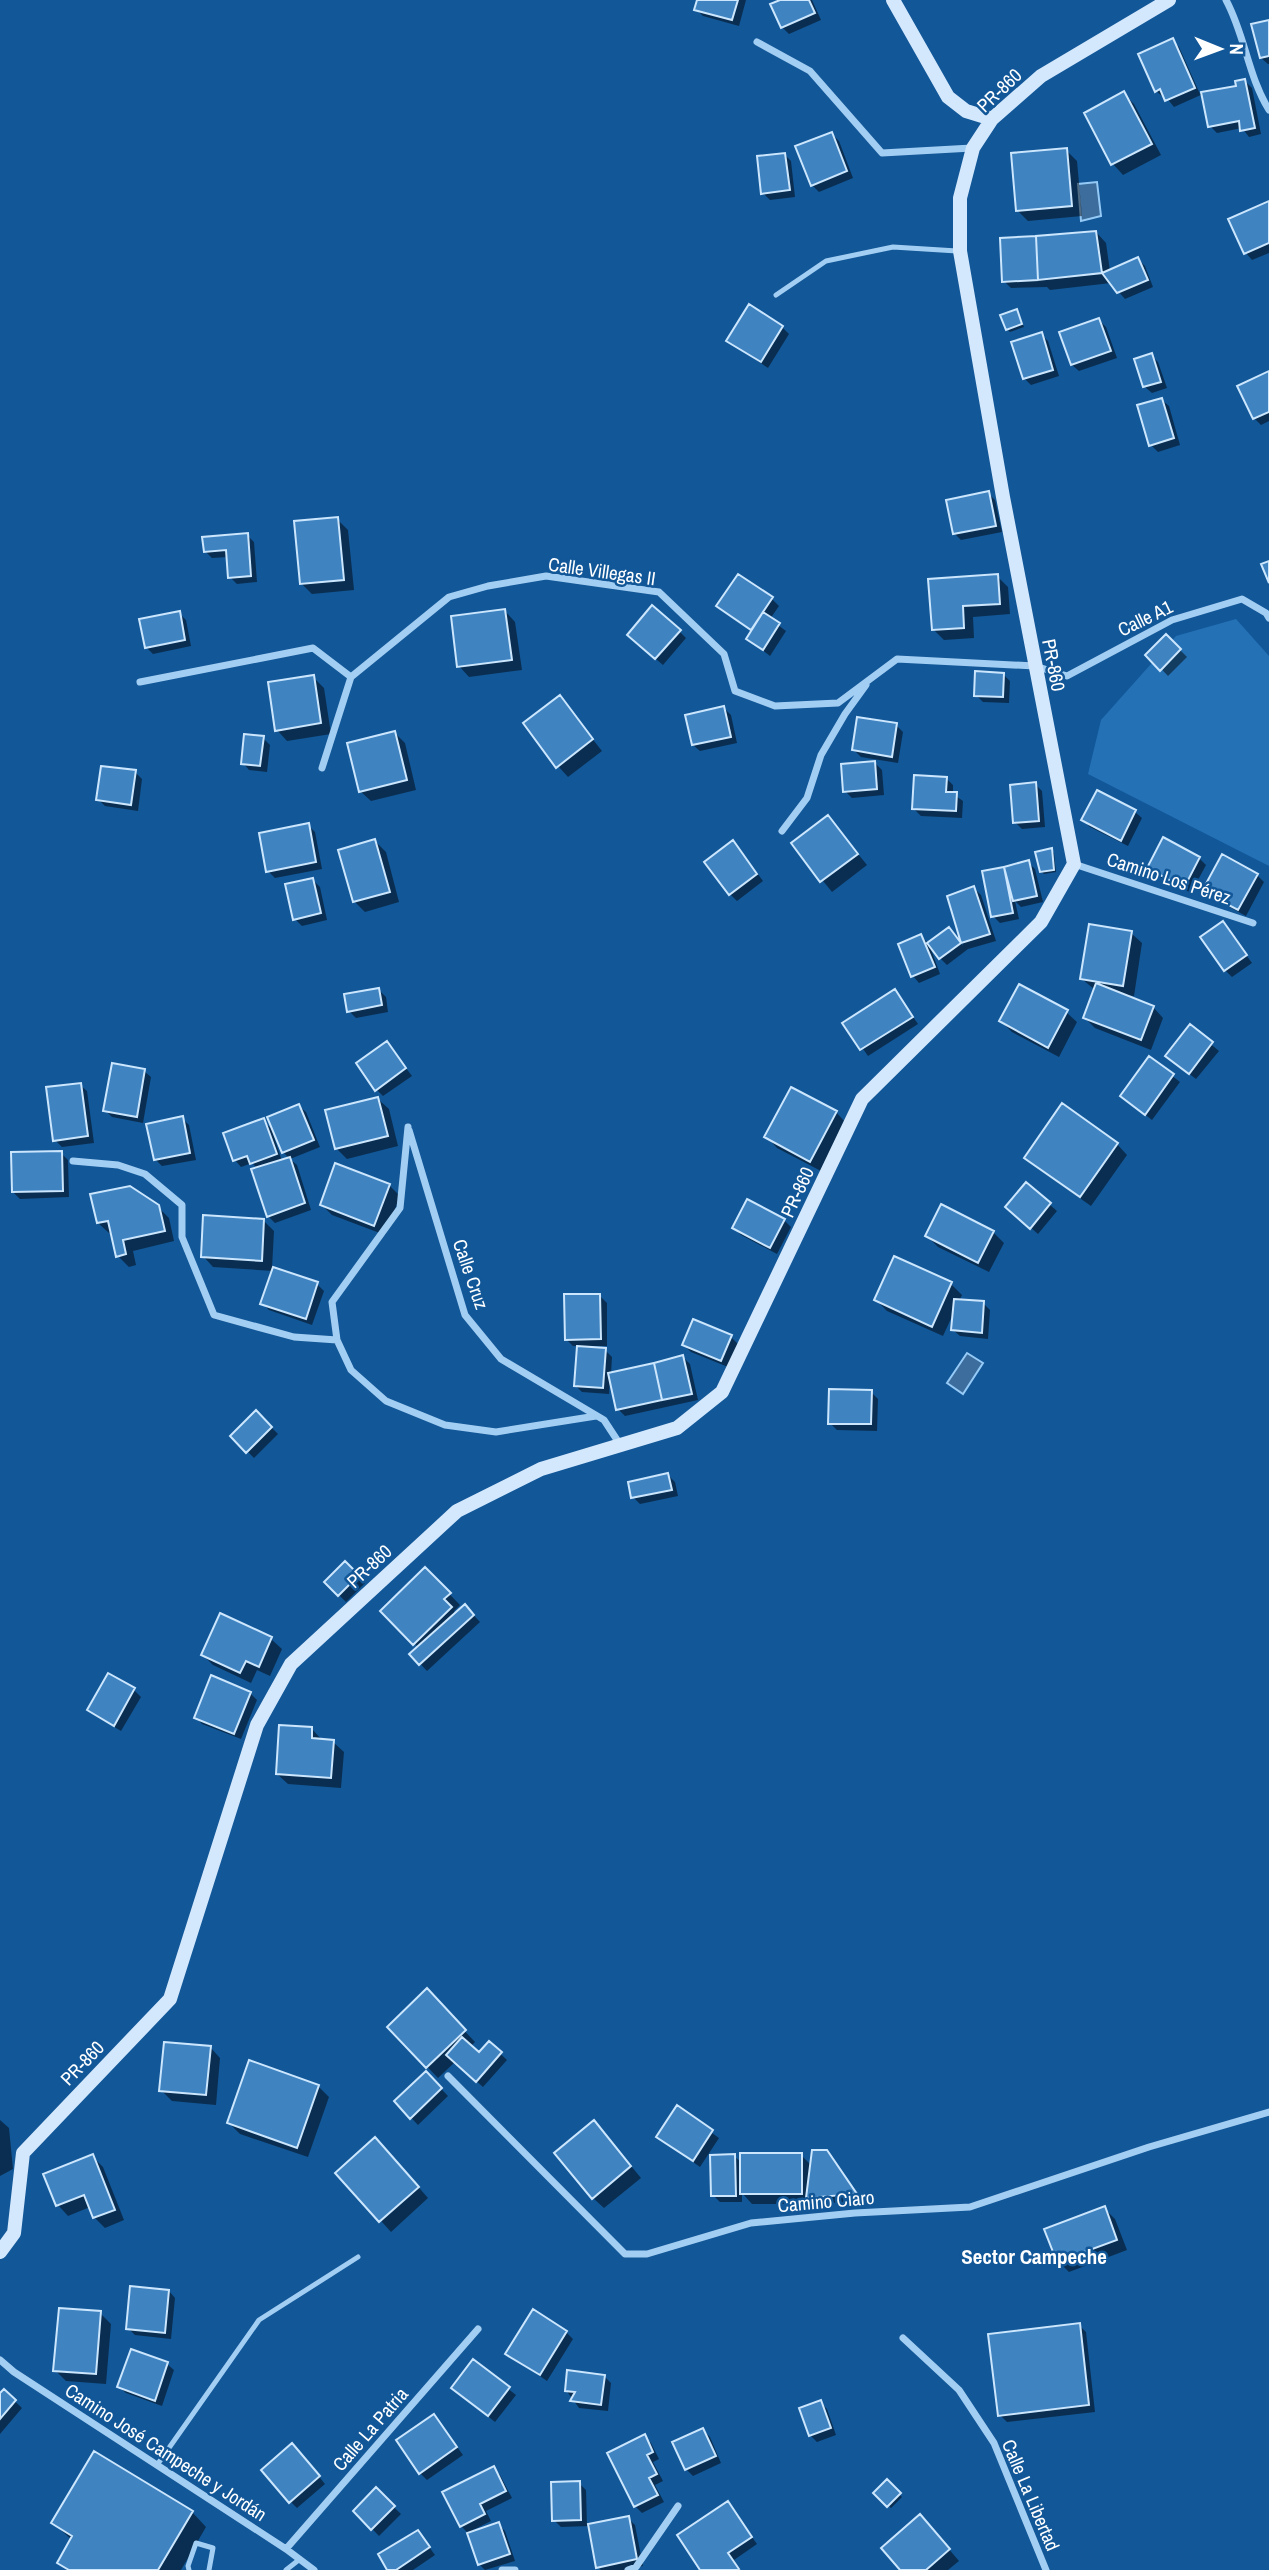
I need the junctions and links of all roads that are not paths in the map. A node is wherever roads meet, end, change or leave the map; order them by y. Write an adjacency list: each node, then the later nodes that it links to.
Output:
1 (893, 0): 6 (street)
2 (1169, 0): 6 (street, PR-860 / PR-860)
3 (1226, 0): 5 (street)
4 (757, 42): 7 (street)
5 (1269, 110)
6 (992, 119): 7 (street, PR-860 / PR-860)
7 (973, 148): 8 (street, PR-860 / PR-860)
8 (960, 251): 9 (lane); 11 (street, PR-860 / PR-860)
9 (776, 295)
10 (1268, 614): 11 (street, Calle A1)
11 (1035, 666): 13 (street, Calle Villegas II); 17 (street, PR-860 / PR-860)
12 (351, 677): 13 (street, Calle Villegas II); 14 (street); 15 (street)
13 (871, 679): 16 (street)
14 (140, 682)
15 (322, 768)
16 (782, 831)
17 (1074, 864): 18 (street, Camino Los Pérez); 22 (street, PR-860 / PR-860)
18 (1253, 923)
19 (73, 1161): 20 (street)
20 (337, 1339): 21 (street); 21 (street, Calle Cruz)
21 (596, 1416): 22 (street, Calle Cruz)
22 (621, 1447): 25 (street, PR-860 / PR-860)
23 (448, 2076): 24 (street, Camino Ciaro)
24 (1269, 2112)
25 (0, 2252)
26 (358, 2256): 30 (lane)
27 (478, 2329): 32 (street, Calle La Patria)
28 (903, 2338): 41 (street, Calle La Libertad)
29 (0, 2360): 30 (street, Camino José Campeche y Jordán)
30 (157, 2465): 32 (street, Camino José Campeche y Jordán)
31 (678, 2506): 40 (street)
32 (286, 2549): 33 (street, Camino José Campeche y Jordán)
33 (300, 2559): 36 (lane); 37 (street, Camino José Campeche y Jordán)
34 (189, 2570): 35 (lane)
35 (209, 2570)
36 (286, 2570)
37 (314, 2570)
38 (502, 2570): 39 (street)
39 (515, 2570)
40 (628, 2570)
41 (1046, 2570)

